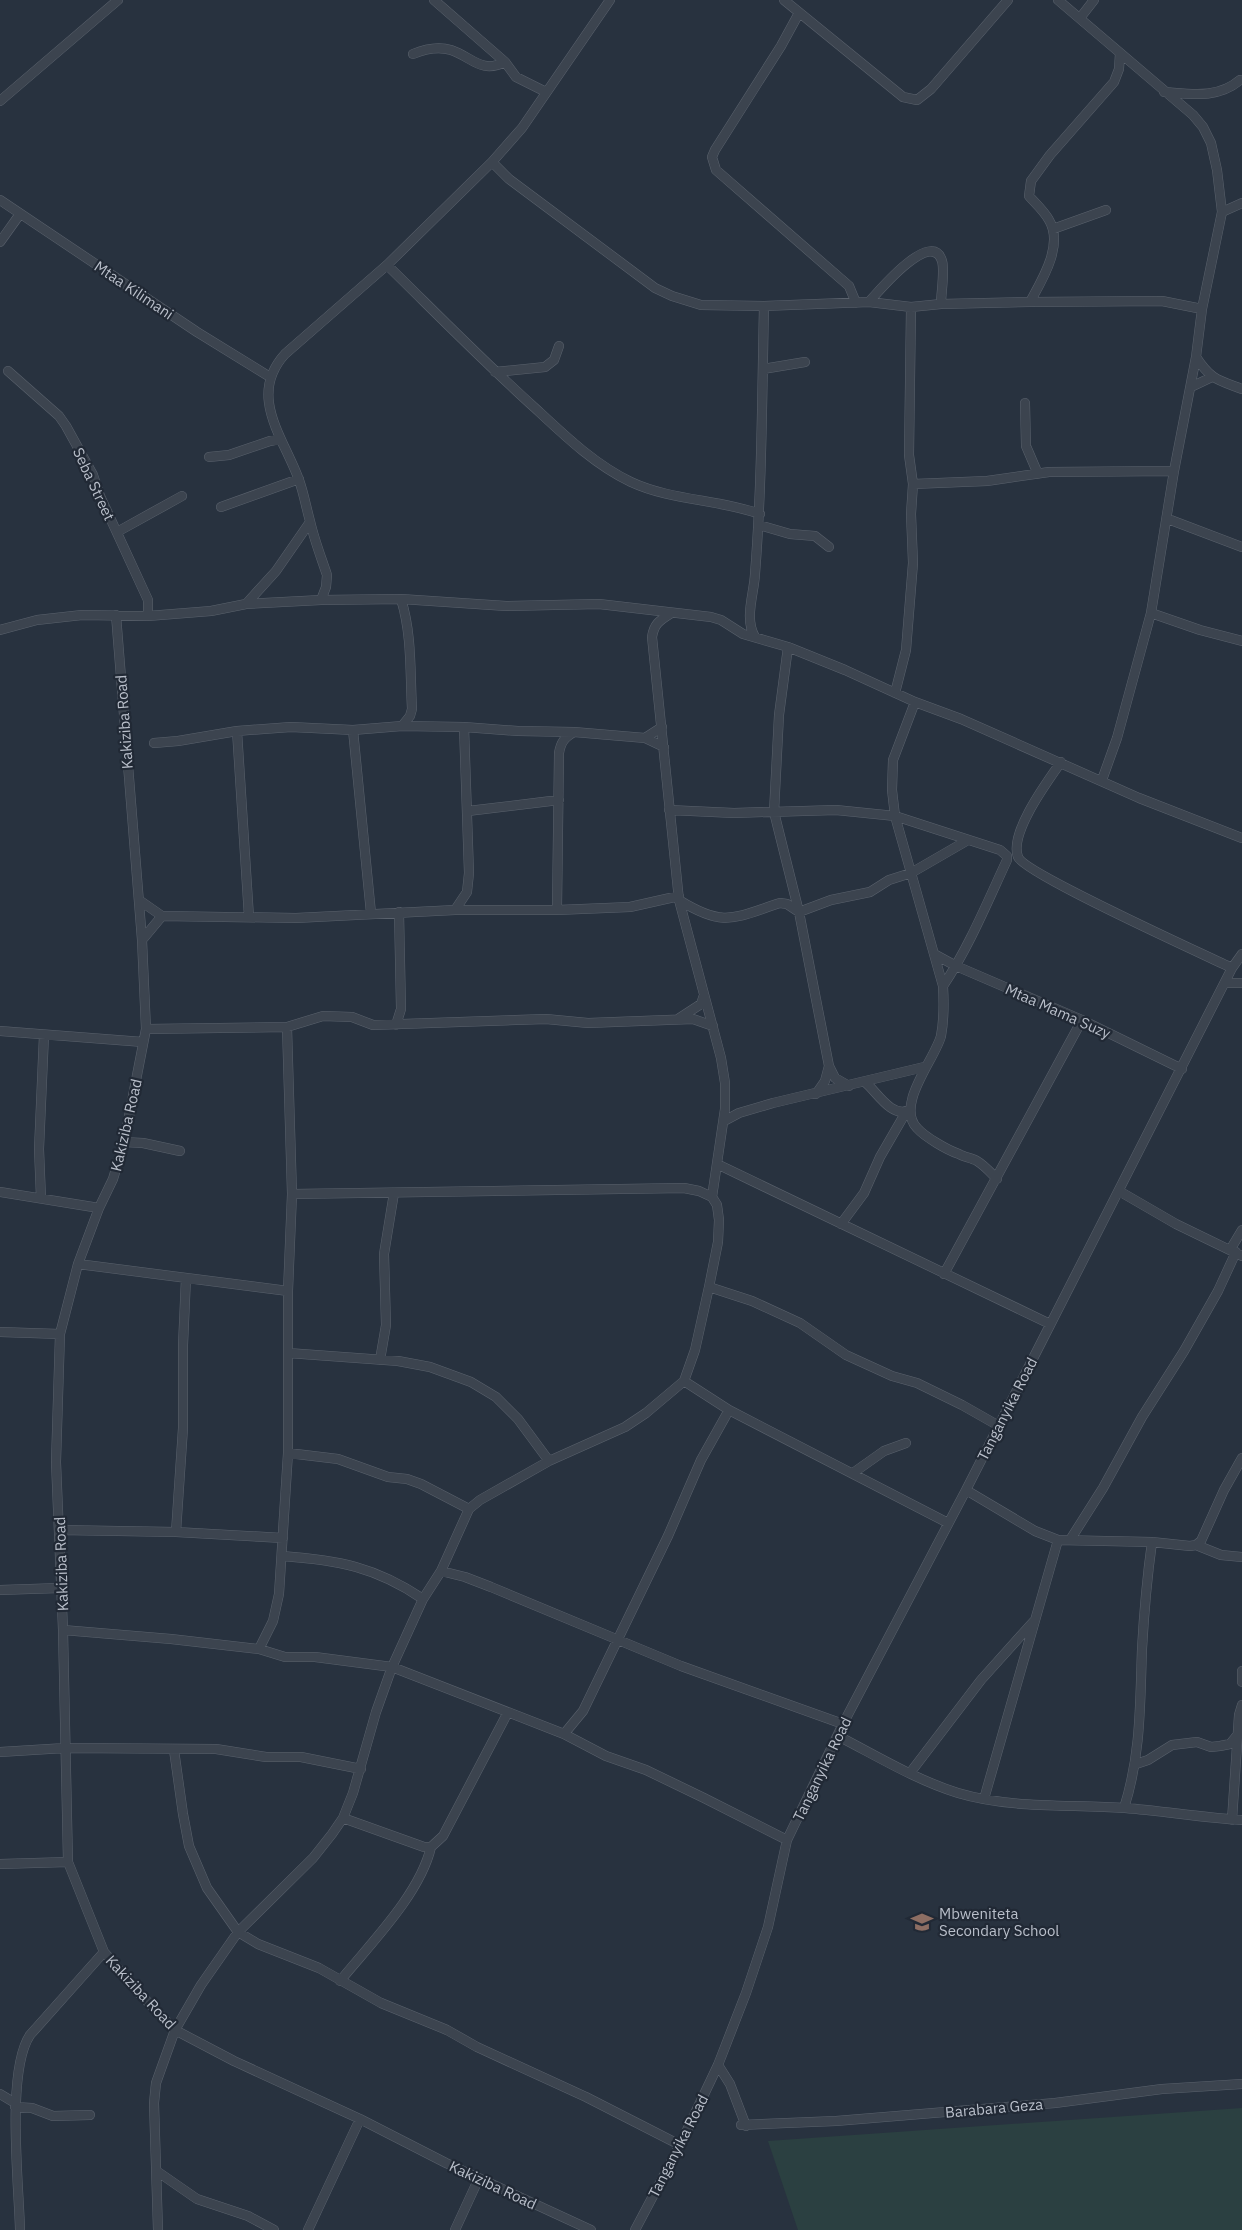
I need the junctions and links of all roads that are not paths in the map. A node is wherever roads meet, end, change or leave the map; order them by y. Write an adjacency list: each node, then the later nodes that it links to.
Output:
1 (118, 0): 16 (street)
2 (434, 0): 12 (street)
3 (610, 0): 14 (street)
4 (784, 0): 8 (street)
5 (1008, 0): 8 (street)
6 (1058, 0): 9 (street)
7 (1094, 0): 9 (street)
8 (799, 13): 28 (street)
9 (1080, 18): 10 (street)
10 (1120, 53): 15 (street); 23 (street)
11 (413, 54): 12 (street)
12 (505, 62): 14 (street)
13 (1240, 80): 15 (street)
14 (546, 92): 17 (street)
15 (1164, 92): 21 (street)
16 (0, 101)
17 (492, 162): 25 (street); 30 (street)
18 (0, 200): 22 (street, Mtaa Kilimani)
19 (1242, 203): 21 (street)
20 (1106, 210): 23 (street)
21 (1222, 212): 32 (street)
22 (20, 214): 24 (street); 39 (street, Mtaa Kilimani)
23 (1053, 229): 27 (street)
24 (0, 242)
25 (388, 265): 38 (street); 39 (street)
26 (869, 302): 28 (street); 29 (street); 31 (street)
27 (1030, 302): 29 (street); 32 (street)
28 (856, 303): 30 (street)
29 (941, 304): 31 (street)
30 (764, 306): 36 (street)
31 (911, 307): 49 (street)
32 (1202, 309): 34 (street)
33 (559, 346): 38 (street)
34 (1196, 357): 40 (street); 41 (street)
35 (805, 362): 36 (street)
36 (762, 369): 52 (street)
37 (8, 371): 56 (street, Seba Street)
38 (494, 372): 52 (street)
39 (270, 377): 44 (street)
40 (1212, 377): 41 (street); 42 (street)
41 (1190, 387): 46 (street)
42 (1242, 389)
43 (1025, 403): 47 (street)
44 (280, 439): 45 (street); 48 (street)
45 (209, 456)
46 (1174, 471): 47 (street); 53 (street)
47 (1038, 474): 49 (street)
48 (299, 479): 51 (street); 54 (street)
49 (913, 484): 72 (street)
50 (182, 496): 56 (street)
51 (221, 508)
52 (760, 514): 55 (street)
53 (1168, 519): 58 (street); 62 (street)
54 (310, 522): 60 (street); 61 (street)
55 (759, 525): 57 (street); 66 (street)
56 (117, 532): 65 (street, Seba Street)
57 (829, 547)
58 (1242, 547)
59 (401, 599): 60 (street); 63 (street); 74 (street)
60 (321, 600): 61 (street)
61 (246, 604): 65 (street)
62 (1151, 613): 70 (street); 84 (street)
63 (670, 614): 67 (street); 76 (street)
64 (116, 615): 65 (street); 68 (street); 94 (street, Kakiziba Road)
65 (148, 616)
66 (749, 618): 67 (street); 69 (street)
67 (732, 627): 69 (street)
68 (0, 630)
69 (755, 637): 71 (street)
70 (1242, 641)
71 (788, 647): 72 (street); 88 (street)
72 (895, 693): 73 (street)
73 (915, 702): 83 (street); 89 (street)
74 (402, 726): 75 (street); 78 (street)
75 (464, 727): 79 (street); 87 (street)
76 (662, 727): 80 (street); 82 (street)
77 (237, 730): 78 (street); 81 (street); 101 (street)
78 (353, 730): 99 (street)
79 (574, 732): 80 (street); 85 (street)
80 (645, 738): 82 (street)
81 (154, 743)
82 (664, 747): 86 (street)
83 (1061, 762): 84 (street); 106 (street)
84 (1102, 780): 90 (street)
85 (558, 800): 87 (street); 96 (street)
86 (669, 810): 88 (street); 93 (street)
87 (468, 811): 95 (street)
88 (774, 812): 89 (street); 98 (street)
89 (896, 816): 91 (street); 92 (street)
90 (1242, 838)
91 (968, 840): 92 (street); 105 (street)
92 (911, 873): 98 (street); 103 (street)
93 (679, 898): 96 (street); 98 (street); 110 (street)
94 (139, 900): 100 (street); 102 (street, Kakiziba Road)
95 (455, 910): 96 (street); 97 (street)
96 (557, 910)
97 (399, 912): 99 (street); 113 (street)
98 (799, 912): 120 (street)
99 (370, 913): 101 (street)
100 (162, 916): 101 (street); 102 (street)
101 (249, 917)
102 (142, 940): 116 (street, Kakiziba Road)
103 (934, 954): 105 (street, Mtaa Mama Suzy); 109 (street)
104 (1242, 954): 106 (street, Tanganyika Road)
105 (956, 966): 109 (street); 112 (street, Mtaa Mama Suzy)
106 (1232, 968): 107 (street, Tanganyika Road)
107 (1225, 983): 108 (street); 122 (street, Tanganyika Road)
108 (1242, 983)
109 (943, 986): 121 (street)
110 (704, 995): 111 (street); 115 (street)
111 (678, 1019): 113 (street); 115 (street)
112 (1082, 1020): 122 (street, Mtaa Mama Suzy); 131 (street)
113 (396, 1025): 114 (street)
114 (287, 1026): 116 (street); 135 (street)
115 (712, 1026): 127 (street)
116 (146, 1029): 119 (street, Kakiziba Road)
117 (0, 1031): 118 (street)
118 (44, 1035): 119 (street); 137 (street)
119 (143, 1042): 128 (street, Kakiziba Road)
120 (829, 1066): 124 (street); 125 (street)
121 (924, 1067): 123 (street); 126 (street)
122 (1182, 1069): 132 (street, Tanganyika Road)
123 (866, 1083): 124 (street); 126 (street)
124 (849, 1086): 125 (street)
125 (816, 1094): 127 (street)
126 (908, 1110): 131 (street); 139 (street)
127 (724, 1121): 130 (street)
128 (124, 1142): 129 (street); 138 (street, Kakiziba Road)
129 (180, 1151)
130 (717, 1164): 136 (street); 139 (street)
131 (997, 1179): 143 (street)
132 (1119, 1191): 141 (street); 147 (street, Tanganyika Road)
133 (0, 1192): 137 (street)
134 (394, 1193): 135 (street); 136 (street); 151 (street)
135 (292, 1194): 146 (street)
136 (712, 1197): 145 (street)
137 (41, 1198): 138 (street)
138 (99, 1208): 142 (street, Kakiziba Road)
139 (841, 1224): 143 (street)
140 (1242, 1230): 141 (street)
141 (1236, 1252): 169 (street)
142 (78, 1264): 144 (street); 149 (street, Kakiziba Road)
143 (944, 1274): 147 (street)
144 (186, 1278): 146 (street); 166 (street)
145 (709, 1287): 152 (street); 154 (street)
146 (288, 1290): 150 (street)
147 (1050, 1324): 154 (street, Tanganyika Road)
148 (0, 1332): 149 (street)
149 (60, 1334): 165 (street, Kakiziba Road)
150 (288, 1353): 151 (street); 156 (street)
151 (380, 1360): 158 (street)
152 (684, 1381): 153 (street); 158 (street)
153 (729, 1410): 159 (street); 180 (street)
154 (999, 1426): 162 (street, Tanganyika Road)
155 (906, 1444): 159 (street)
156 (288, 1453): 163 (street); 167 (street)
157 (1242, 1458): 160 (street)
158 (549, 1461): 163 (street)
159 (853, 1473): 164 (street)
160 (1232, 1476): 161 (street); 171 (street)
161 (1242, 1478)
162 (966, 1490): 164 (street, Tanganyika Road); 168 (street)
163 (469, 1509): 174 (street)
164 (948, 1523): 187 (street, Tanganyika Road)
165 (60, 1530): 166 (street); 175 (street, Kakiziba Road)
166 (176, 1532): 167 (street)
167 (283, 1538): 172 (street)
168 (1058, 1540): 169 (street); 178 (street)
169 (1070, 1540): 170 (street)
170 (1152, 1542): 171 (street); 194 (street)
171 (1196, 1545): 173 (street)
172 (282, 1556): 177 (street); 181 (street)
173 (1242, 1557)
174 (441, 1572): 177 (street); 180 (street)
175 (60, 1588): 176 (street); 179 (street, Kakiziba Road)
176 (0, 1590)
177 (424, 1599): 182 (street)
178 (1035, 1619): 196 (street); 197 (street)
179 (63, 1630): 181 (street); 191 (street, Kakiziba Road)
180 (619, 1639): 187 (street); 188 (street)
181 (259, 1649): 182 (street)
182 (392, 1667): 186 (street); 195 (street)
183 (1242, 1670): 184 (street)
184 (1242, 1682)
185 (1242, 1705): 189 (street)
186 (508, 1712): 188 (street); 203 (street)
187 (843, 1724): 190 (street, Tanganyika Road)
188 (564, 1734): 202 (street)
189 (1238, 1734): 194 (street); 200 (street)
190 (838, 1736): 196 (street); 202 (street, Tanganyika Road)
191 (65, 1748): 192 (street); 193 (street); 204 (street, Kakiziba Road)
192 (174, 1750): 195 (street); 206 (street)
193 (0, 1752)
194 (1136, 1764): 198 (street)
195 (361, 1770): 199 (street)
196 (910, 1773): 197 (street)
197 (984, 1799): 198 (street)
198 (1124, 1808): 200 (street)
199 (343, 1818): 203 (street); 206 (street)
200 (1232, 1820): 201 (street)
201 (1242, 1820)
202 (787, 1840): 210 (street, Tanganyika Road)
203 (431, 1847): 208 (street)
204 (68, 1862): 205 (street); 207 (street, Kakiziba Road)
205 (0, 1864)
206 (238, 1932): 208 (street); 209 (street)
207 (104, 1952): 209 (street, Kakiziba Road); 213 (street)
208 (340, 1981): 216 (street)
209 (175, 2030): 215 (street, Kakiziba Road); 217 (street)
210 (718, 2065): 211 (street, Barabara Geza); 216 (street, Tanganyika Road)
211 (1242, 2084)
212 (0, 2094): 213 (street)
213 (15, 2105): 214 (street); 219 (street)
214 (90, 2115)
215 (360, 2119): 218 (street, Kakiziba Road); 222 (street)
216 (680, 2145): 225 (street, Tanganyika Road)
217 (158, 2172): 220 (street); 221 (street)
218 (479, 2178): 223 (street); 224 (street, Kakiziba Road)
219 (20, 2230)
220 (158, 2230)
221 (274, 2230)
222 (308, 2230)
223 (455, 2230)
224 (591, 2230)
225 (635, 2230)

